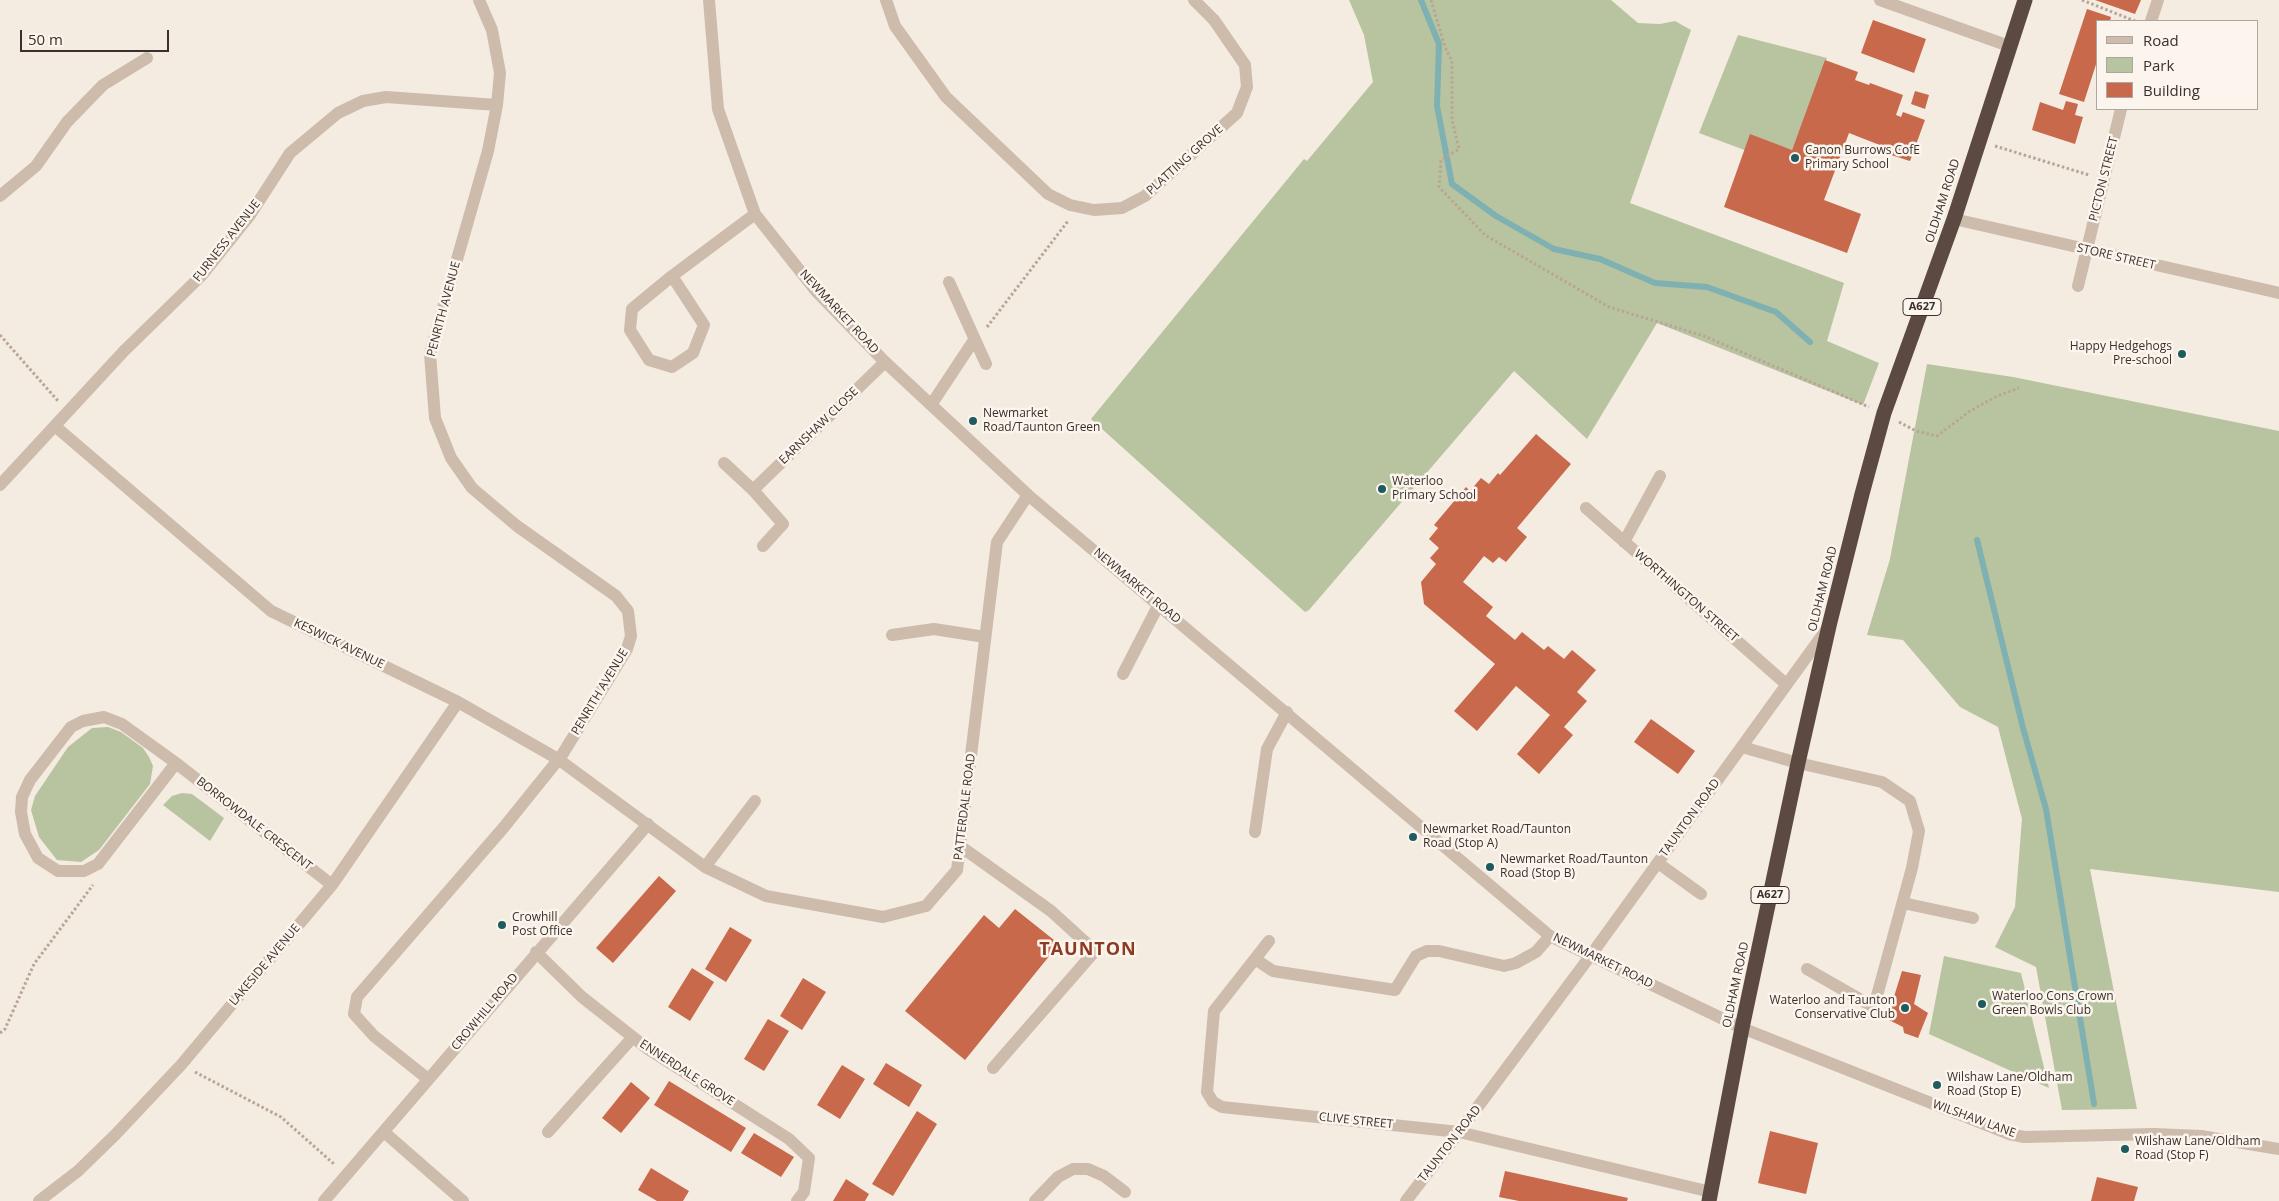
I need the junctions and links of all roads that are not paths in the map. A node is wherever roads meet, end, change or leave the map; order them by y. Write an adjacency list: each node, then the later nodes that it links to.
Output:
1 (479, 0): 11 (street, PENRITH AVENUE)
2 (709, 0): 14 (street, NEWMARKET ROAD)
3 (886, 0): 4 (street, PLATTING GROVE)
4 (1194, 0)
5 (1880, 0): 9 (street)
6 (2025, 0): 9 (highway, OLDHAM ROAD / A627)
7 (2158, 0): 8 (street)
8 (2150, 20)
9 (2009, 46): 15 (highway, OLDHAM ROAD / A627)
10 (147, 58): 13 (street)
11 (497, 105): 25 (street, FURNESS AVENUE); 43 (street, PENRITH AVENUE)
12 (2121, 110): 16 (street, PICTON STREET)
13 (0, 196)
14 (755, 214): 17 (street); 22 (street, NEWMARKET ROAD)
15 (1954, 219): 16 (street, STORE STREET); 35 (highway, OLDHAM ROAD / A627)
16 (2086, 250): 19 (street, PICTON STREET); 20 (street, STORE STREET)
17 (672, 276): 17 (street)
18 (949, 282): 21 (street)
19 (2078, 286)
20 (2279, 293)
21 (974, 340): 23 (street); 24 (street)
22 (885, 362): 24 (street, NEWMARKET ROAD); 29 (street, EARNSHAW CLOSE)
23 (986, 364)
24 (931, 406): 30 (street, NEWMARKET ROAD)
25 (56, 426): 28 (street, FURNESS AVENUE); 40 (street, KESWICK AVENUE)
26 (724, 463): 29 (street)
27 (1660, 476): 32 (street)
28 (0, 485)
29 (753, 490): 33 (street)
30 (1028, 495): 34 (street, NEWMARKET ROAD); 37 (street, PATTERDALE ROAD)
31 (1586, 508): 32 (street, WORTHINGTON STREET)
32 (1624, 542): 39 (street, WORTHINGTON STREET)
33 (763, 546)
34 (1159, 604): 38 (street); 41 (street, NEWMARKET ROAD)
35 (1828, 626): 39 (street, TAUNTON ROAD); 45 (highway, OLDHAM ROAD / A627)
36 (892, 636): 37 (street)
37 (985, 637): 49 (street, PATTERDALE ROAD)
38 (1123, 674)
39 (1786, 684): 42 (street, TAUNTON ROAD)
40 (458, 702): 43 (street, KESWICK AVENUE); 52 (street, LAKESIDE AVENUE)
41 (1287, 712): 48 (street); 56 (street, NEWMARKET ROAD)
42 (1742, 747): 45 (street); 50 (street, TAUNTON ROAD)
43 (558, 759): 47 (street, KESWICK AVENUE); 65 (street, PENRITH AVENUE)
44 (176, 763): 44 (street, BORROWDALE CRESCENT); 52 (street, BORROWDALE CRESCENT)
45 (1798, 763): 54 (street); 62 (highway, OLDHAM ROAD / A627)
46 (755, 801): 51 (street)
47 (648, 824): 51 (street, PATTERDALE ROAD); 58 (street, CROWHILL ROAD)
48 (1256, 832)
49 (960, 846): 51 (street, PATTERDALE ROAD); 64 (street)
50 (1658, 863): 53 (street); 59 (street, TAUNTON ROAD)
51 (706, 867)
52 (332, 885): 72 (street, LAKESIDE AVENUE)
53 (1701, 894)
54 (1902, 903): 55 (street); 61 (street)
55 (1974, 918)
56 (1550, 936): 59 (street, NEWMARKET ROAD); 60 (street)
57 (1269, 941): 60 (street, CLIVE STREET)
58 (536, 952): 63 (street, ENNERDALE GROVE); 65 (street, CROWHILL ROAD)
59 (1591, 955): 62 (street, NEWMARKET ROAD); 68 (street, TAUNTON ROAD)
60 (1255, 959): 68 (street, CLIVE STREET)
61 (1806, 969)
62 (1742, 1028): 69 (street, WILSHAW LANE); 71 (highway, OLDHAM ROAD / A627)
63 (633, 1038): 67 (street); 75 (street, ENNERDALE GROVE)
64 (993, 1068)
65 (428, 1079): 66 (street, CROWHILL ROAD)
66 (384, 1132): 73 (street, CROWHILL ROAD); 74 (street)
67 (548, 1132)
68 (1460, 1132): 71 (street, CLIVE STREET); 77 (street, TAUNTON ROAD)
69 (2279, 1149)
70 (1126, 1192): 76 (street)
71 (1710, 1196)
72 (39, 1201)
73 (324, 1201)
74 (463, 1201)
75 (797, 1201)
76 (1035, 1201)
77 (1406, 1201)

